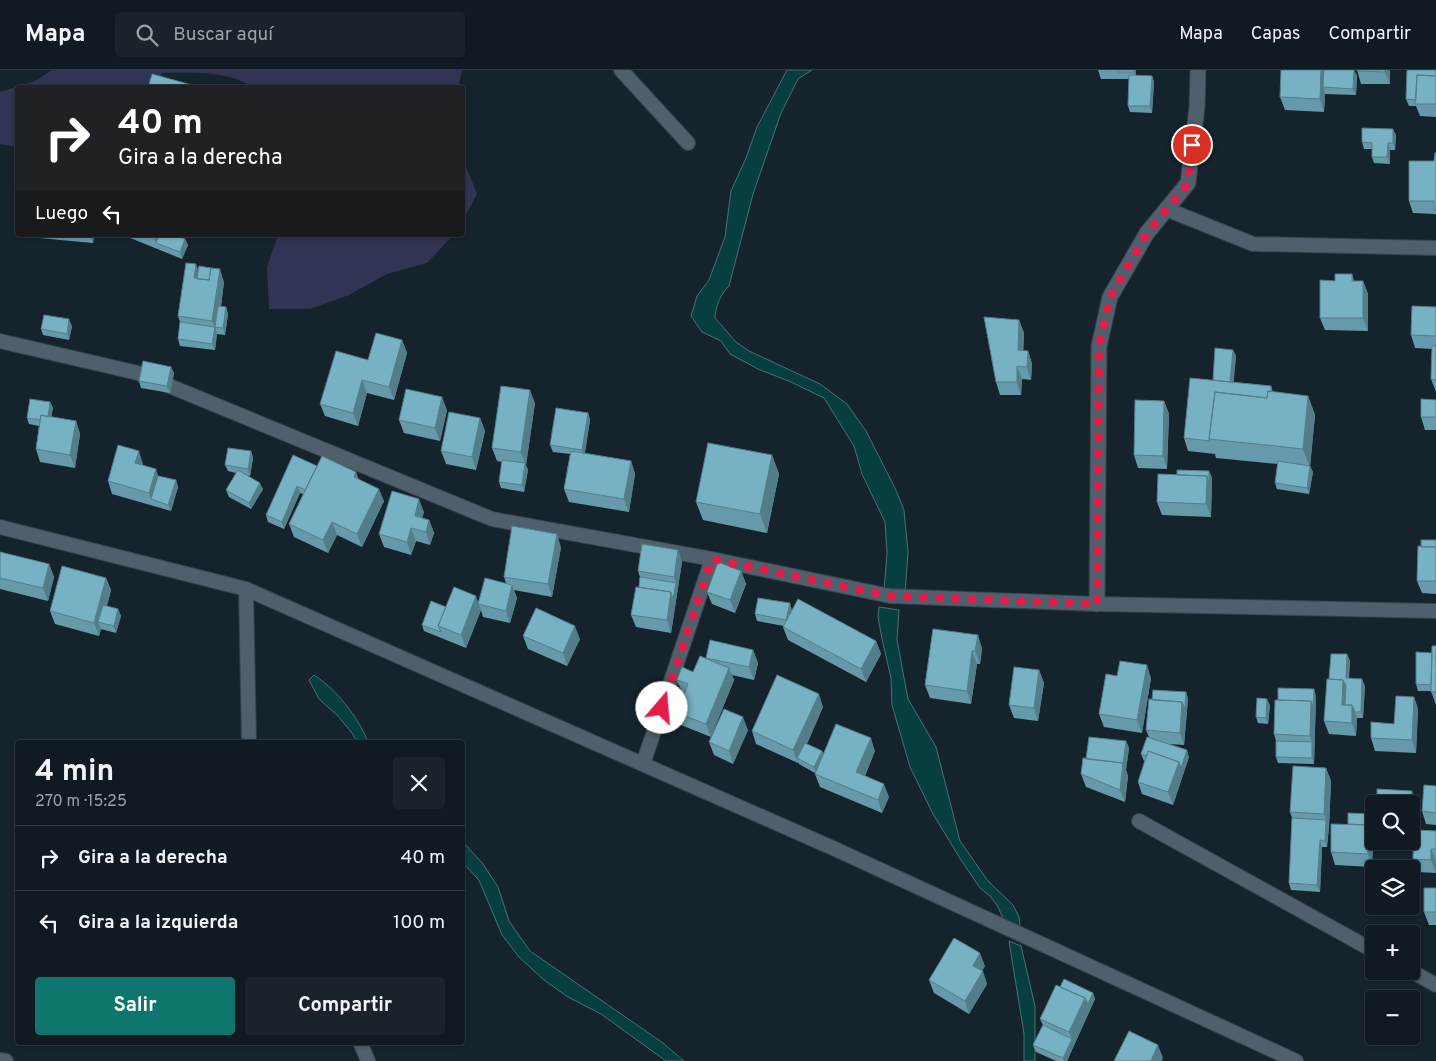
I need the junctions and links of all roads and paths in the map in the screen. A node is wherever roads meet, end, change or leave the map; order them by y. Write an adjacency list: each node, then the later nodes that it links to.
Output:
1 (621, 70): 3 (lane)
2 (1198, 70): 4 (street)
3 (688, 143)
4 (1166, 209): 5 (lane); 10 (street)
5 (1436, 248)
6 (0, 341): 8 (lane)
7 (0, 527): 9 (lane)
8 (712, 559): 10 (lane); 13 (lane)
9 (246, 590): 12 (lane); 13 (lane)
10 (1097, 604): 11 (lane)
11 (1436, 611)
12 (249, 740)
13 (643, 764): 22 (lane)
14 (1139, 821): 15 (lane)
15 (1365, 946)
16 (1420, 976): 17 (lane)
17 (1436, 985)
18 (361, 1045): 21 (lane)
19 (0, 1060): 20 (lane)
20 (6, 1061)
21 (368, 1061)
22 (1296, 1061)

